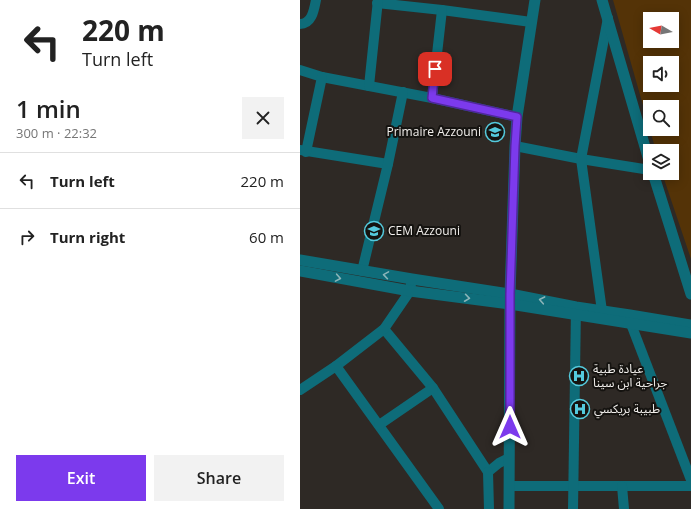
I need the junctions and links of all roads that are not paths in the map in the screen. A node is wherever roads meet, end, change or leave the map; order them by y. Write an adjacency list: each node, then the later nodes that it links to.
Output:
1 (316, 0): 8 (street)
2 (535, 0): 7 (street)
3 (602, 0): 6 (street)
4 (378, 2): 5 (street); 11 (street)
5 (442, 10): 7 (street); 13 (street)
6 (608, 18): 15 (street); 18 (street)
7 (531, 22): 14 (street)
8 (300, 24)
9 (300, 70): 10 (street)
10 (322, 77): 11 (street); 17 (street)
11 (369, 86): 12 (street)
12 (403, 92): 13 (street); 19 (street)
13 (432, 98): 14 (street)
14 (517, 117): 16 (street)
15 (644, 144)
16 (515, 146): 18 (street); 27 (street)
17 (303, 151): 19 (street)
18 (581, 159): 20 (street); 29 (street)
19 (388, 164): 24 (street)
20 (643, 169)
21 (655, 180): 26 (street)
22 (300, 260): 24 (street)
23 (300, 271): 25 (street, one-way to 25)
24 (362, 272): 25 (street, one-way to 24)
25 (411, 285): 27 (street); 32 (street)
26 (691, 294)
27 (510, 299): 28 (street); 38 (street)
28 (576, 311): 29 (street); 30 (street); 41 (street)
29 (602, 311): 31 (street)
30 (631, 324): 33 (street); 40 (street)
31 (691, 325)
32 (384, 329): 34 (street); 35 (street)
33 (691, 333)
34 (336, 366): 36 (street); 37 (street)
35 (433, 388): 37 (street); 39 (street)
36 (300, 390)
37 (379, 425): 45 (street)
38 (509, 458): 39 (street); 42 (street)
39 (488, 472): 46 (street)
40 (691, 480)
41 (573, 485): 42 (street); 43 (street); 48 (street)
42 (510, 486): 47 (street)
43 (622, 486): 44 (street); 49 (street)
44 (691, 486)
45 (439, 509)
46 (489, 509)
47 (509, 509)
48 (573, 509)
49 (624, 509)

